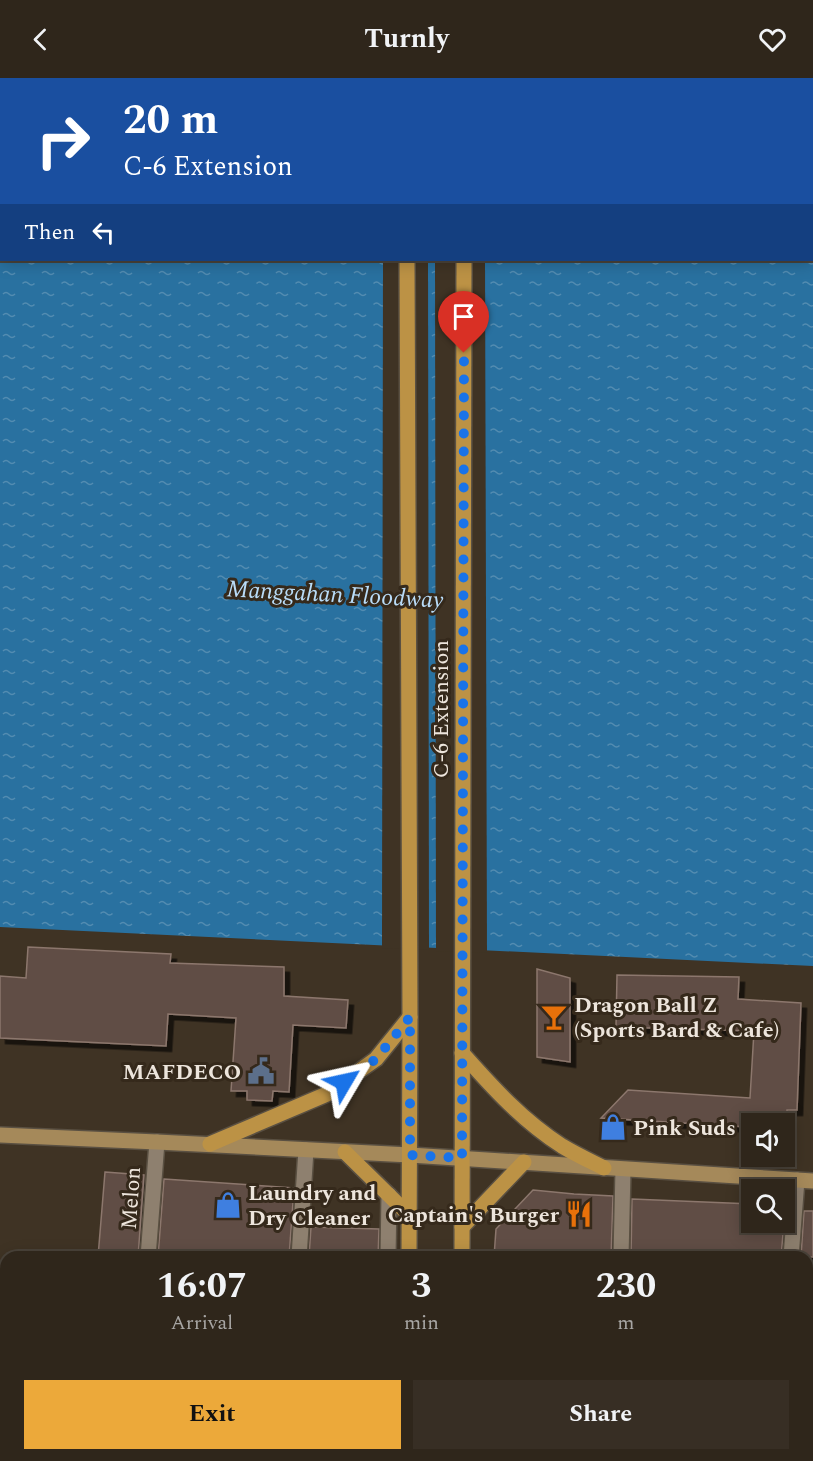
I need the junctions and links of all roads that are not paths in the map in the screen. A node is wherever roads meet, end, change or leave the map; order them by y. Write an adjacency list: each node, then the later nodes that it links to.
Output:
1 (406, 261): 3 (main road, C-6 Extension)
2 (464, 261): 4 (main road, C-6 Extension)
3 (410, 1017): 7 (main road); 10 (main road, C-6 Extension)
4 (462, 1045): 11 (main road, C-6 Extension); 13 (main road)
5 (0, 1136): 6 (main road)
6 (157, 1142): 7 (main road); 20 (street, Melon)
7 (210, 1144): 8 (main road)
8 (306, 1150): 9 (main road); 21 (street)
9 (345, 1152): 10 (main road); 17 (main road)
10 (410, 1155): 11 (main road); 18 (main road, C-6 Extension)
11 (462, 1158): 12 (main road); 19 (main road, C-6 Extension)
12 (524, 1162): 13 (main road); 19 (main road)
13 (604, 1168): 14 (main road)
14 (623, 1170): 15 (main road); 25 (street)
15 (797, 1180): 16 (main road); 26 (street)
16 (813, 1181)
17 (389, 1195): 18 (main road); 22 (street)
18 (409, 1215): 23 (main road, C-6 Extension)
19 (462, 1227): 24 (main road, C-6 Extension)
20 (148, 1251)
21 (299, 1251)
22 (388, 1251)
23 (409, 1251)
24 (462, 1251)
25 (621, 1251)
26 (791, 1251)

